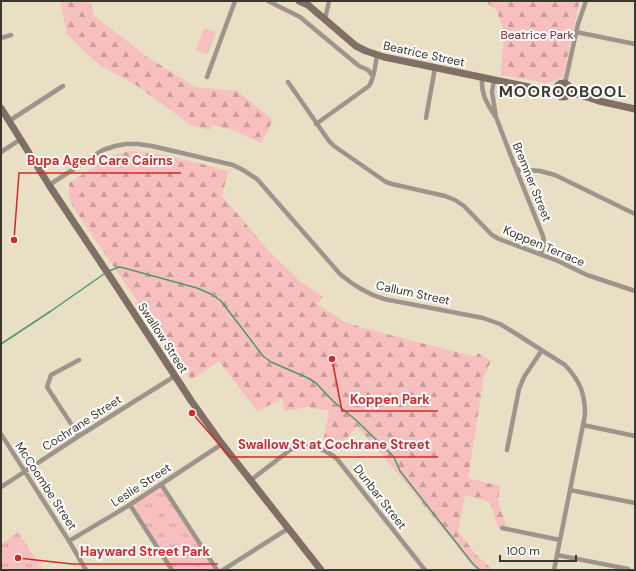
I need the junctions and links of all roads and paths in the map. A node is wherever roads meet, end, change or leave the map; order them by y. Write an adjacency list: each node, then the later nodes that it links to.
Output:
1 (235, 1): 13 (street)
2 (268, 1): 14 (street)
3 (300, 1): 6 (street, Beatrice Street)
4 (329, 1): 6 (street)
5 (586, 1): 7 (street)
6 (325, 19): 11 (street, Beatrice Street)
7 (576, 32): 10 (street); 18 (street)
8 (11, 35): 9 (street)
9 (1, 38)
10 (635, 44)
11 (378, 55): 12 (street, Beatrice Street); 14 (street)
12 (436, 68): 15 (street, Beatrice Street); 27 (street)
13 (207, 76)
14 (373, 76): 29 (street)
15 (482, 77): 16 (street, Beatrice Street); 26 (street, Bremner Street)
16 (494, 80): 20 (street, Beatrice Street); 26 (street, Bremner Street)
17 (288, 82): 29 (street, Koppen Terrace)
18 (564, 85): 20 (street, Beatrice Street); 21 (street); 22 (street); 23 (street)
19 (63, 86): 28 (street)
20 (529, 87): 21 (street, Beatrice Street)
21 (557, 94): 22 (street)
22 (567, 96): 23 (street)
23 (600, 101): 25 (street)
24 (1, 108): 28 (street, Swallow Street)
25 (635, 109)
26 (496, 117): 32 (street, Bremner Street)
27 (426, 118)
28 (9, 120): 30 (street, Swallow Street)
29 (316, 124): 35 (street, Koppen Terrace)
30 (21, 139): 31 (street); 33 (street, Swallow Street)
31 (1, 152)
32 (516, 169): 34 (street); 35 (street, Bremner Street)
33 (49, 185): 37 (street, Callum Street); 39 (street, Swallow Street)
34 (635, 214)
35 (541, 254): 36 (street, Koppen Terrace)
36 (635, 291)
37 (542, 350): 40 (street, Callum Street); 45 (street)
38 (79, 360): 42 (street)
39 (175, 376): 42 (street, Cochrane Street); 44 (street, Swallow Street)
40 (583, 425): 43 (street); 50 (street, Callum Street)
41 (1, 434): 46 (street, McCoombe Street)
42 (79, 436): 46 (street, Cochrane Street)
43 (635, 436)
44 (222, 444): 47 (street, Swallow Street); 48 (street, Leslie Street)
45 (508, 450)
46 (25, 471): 49 (street, Cochrane Street); 56 (street, McCoombe Street)
47 (251, 480): 53 (street, Swallow Street); 64 (street, Dunbar Street)
48 (161, 484): 52 (street, Leslie Street); 61 (street)
49 (1, 487)
50 (570, 490): 51 (street); 55 (street, Callum Street)
51 (635, 503)
52 (130, 505): 56 (street, Leslie Street); 60 (street)
53 (288, 528): 62 (street); 63 (street, Swallow Street)
54 (502, 528): 55 (street)
55 (560, 540): 57 (street, Callum Street)
56 (69, 541): 59 (street, McCoombe Street)
57 (557, 555): 58 (street); 65 (street, Callum Street)
58 (628, 569)
59 (86, 570)
60 (172, 570)
61 (217, 570)
62 (223, 570)
63 (321, 570)
64 (425, 570)
65 (554, 570)

